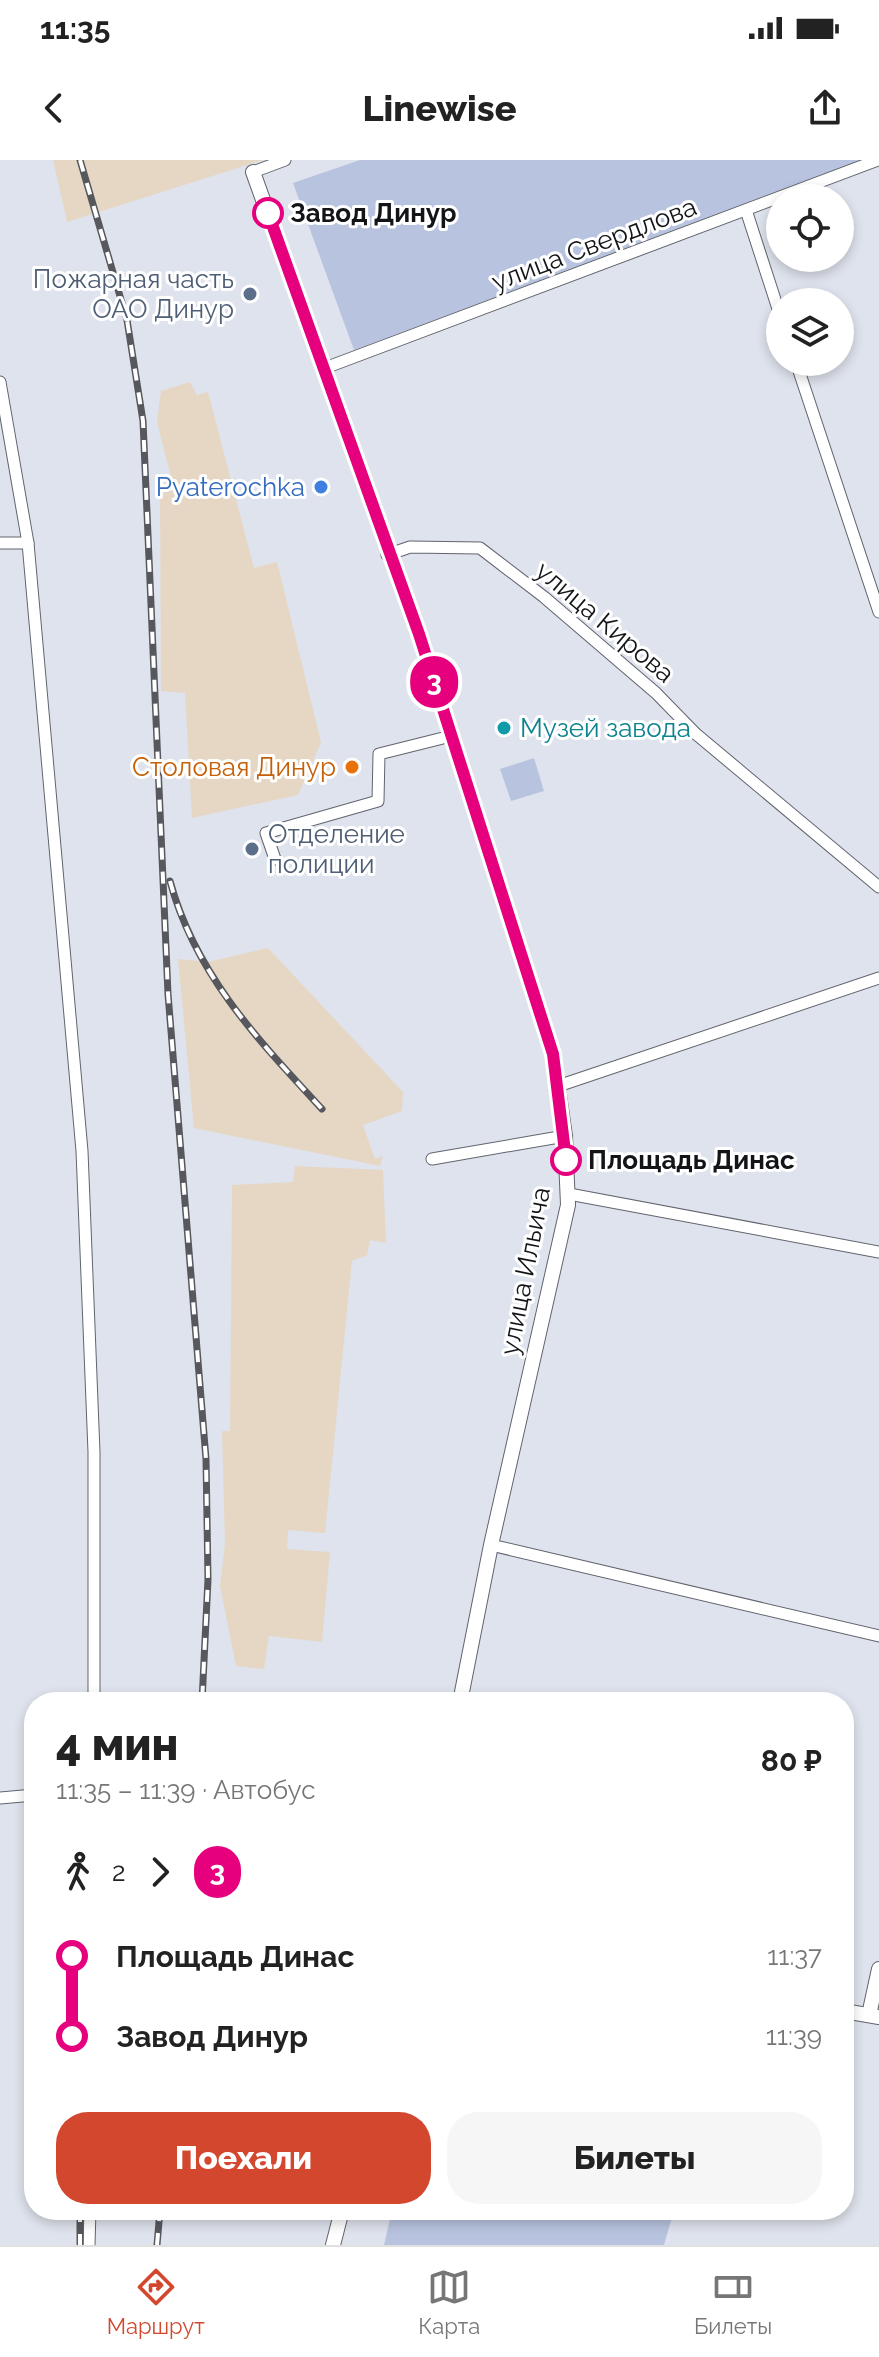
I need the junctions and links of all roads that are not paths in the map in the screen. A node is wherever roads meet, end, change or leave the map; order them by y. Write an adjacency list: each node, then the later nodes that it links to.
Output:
1 (285, 160): 3 (street)
2 (878, 160): 4 (street, улица Свердлова)
3 (253, 172): 6 (street, улица Ильича)
4 (746, 210): 5 (street); 6 (street, улица Свердлова)
5 (771, 288)
6 (325, 368): 11 (street, улица Ильича)
7 (801, 376): 12 (street)
8 (0, 382): 10 (street)
9 (0, 543): 10 (street)
10 (28, 543): 24 (street)
11 (387, 555): 13 (street, улица Ильича); 15 (street, улица Кирова)
12 (877, 603)
13 (451, 736): 14 (street); 17 (street, улица Ильича)
14 (275, 859)
15 (879, 887)
16 (879, 978): 17 (street)
17 (558, 1086): 18 (street, улица Ильича)
18 (565, 1136): 19 (street); 20 (street, улица Ильича)
19 (432, 1159)
20 (569, 1194): 21 (street); 22 (street, улица Ильича)
21 (879, 1252)
22 (491, 1545): 23 (street); 25 (street, улица Ильича)
23 (879, 1636)
24 (94, 1692)
25 (462, 1692)
26 (24, 1796): 27 (street)
27 (0, 1798)
28 (879, 1969): 30 (street)
29 (854, 2013): 30 (street)
30 (874, 2016)
31 (90, 2220): 33 (street)
32 (339, 2220): 34 (street)
33 (89, 2245)
34 (333, 2245)

